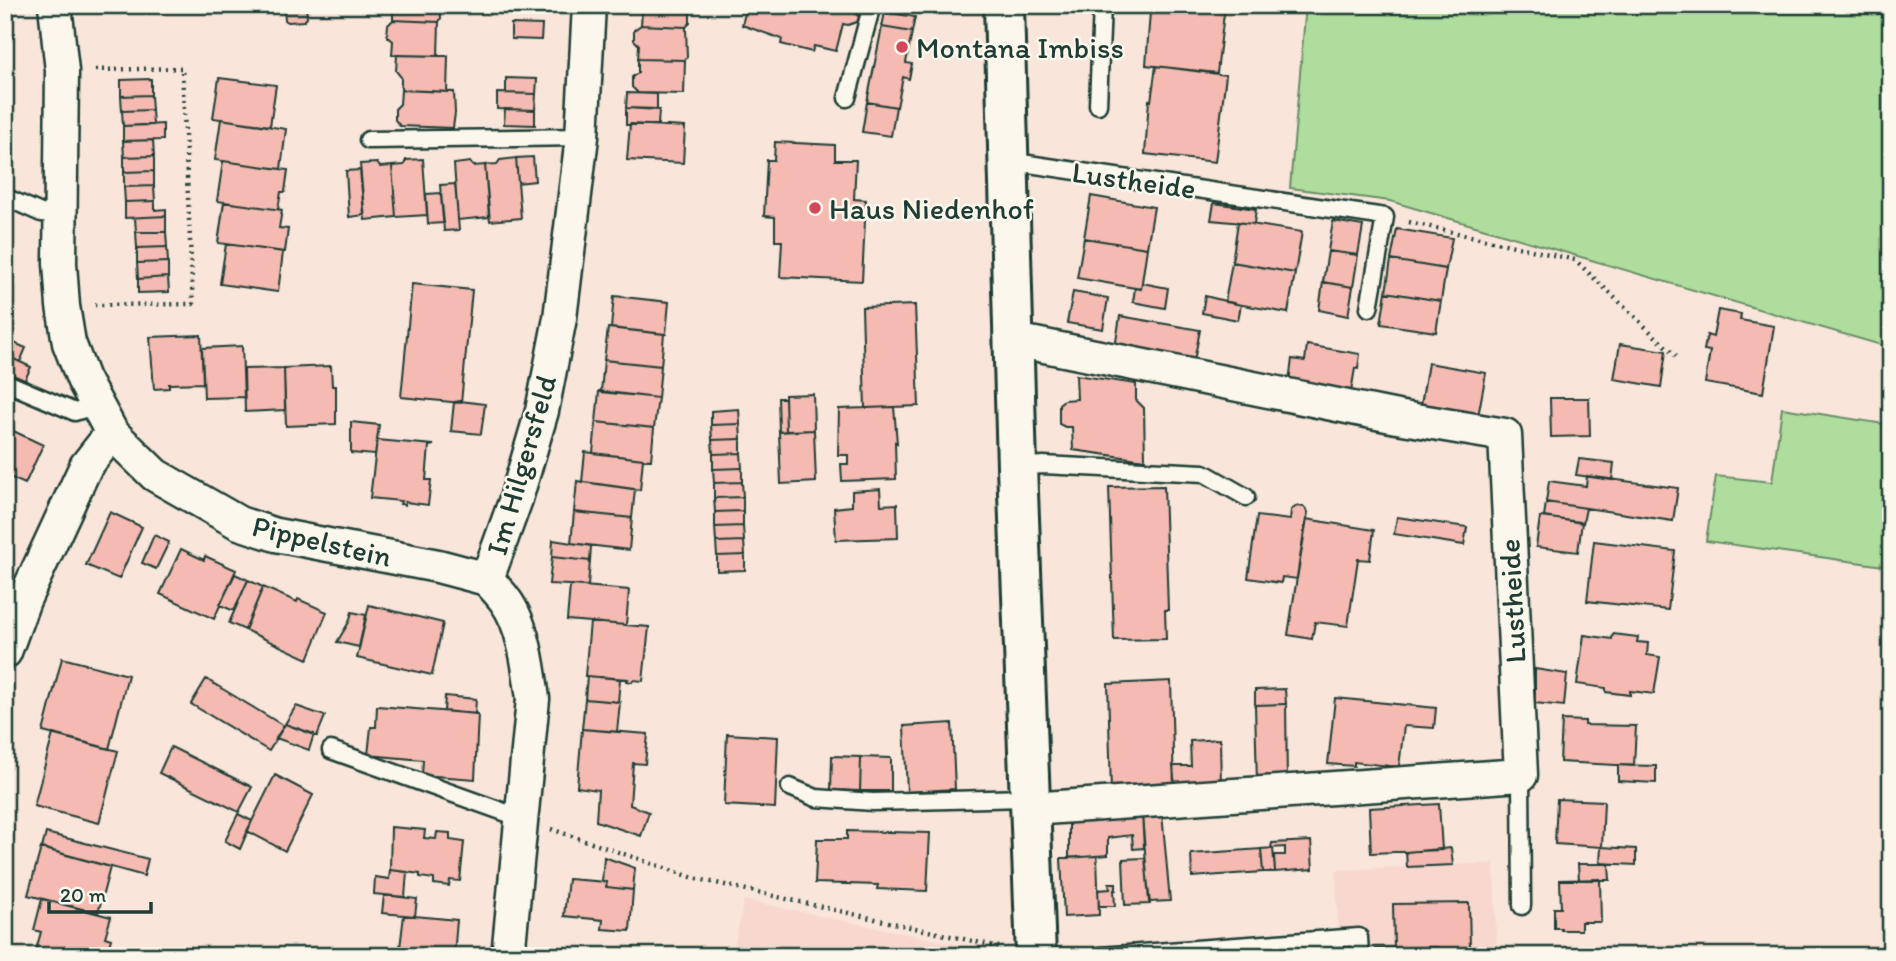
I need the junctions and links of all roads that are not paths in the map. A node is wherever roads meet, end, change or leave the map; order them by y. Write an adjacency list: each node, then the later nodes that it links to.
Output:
1 (55, 5): 12 (street, Pippelstein)
2 (589, 5): 8 (street, Im Hilgersfeld)
3 (872, 5): 6 (lane)
4 (1004, 5): 10 (main road)
5 (1102, 5): 7 (lane)
6 (847, 98)
7 (1098, 105)
8 (582, 137): 9 (lane); 20 (street, Im Hilgersfeld)
9 (369, 140)
10 (1008, 161): 13 (lane, Lustheide); 14 (main road)
11 (5, 197): 12 (lane)
12 (60, 214): 16 (street, Pippelstein)
13 (1370, 308)
14 (1015, 340): 18 (main road); 23 (street, Lustheide)
15 (5, 382): 16 (lane)
16 (97, 405): 17 (street, Pippelstein)
17 (112, 433): 20 (street, Pippelstein); 21 (street)
18 (1017, 467): 19 (lane); 25 (main road)
19 (1246, 498)
20 (487, 579): 26 (street, Im Hilgersfeld)
21 (5, 652)
22 (331, 750): 26 (lane)
23 (1521, 775): 25 (street); 27 (lane)
24 (790, 787): 25 (lane)
25 (1030, 803): 29 (main road)
26 (520, 818): 28 (street, Im Hilgersfeld)
27 (1522, 906)
28 (508, 956)
29 (1036, 956)
30 (1100, 956): 31 (lane)
31 (1360, 956)

